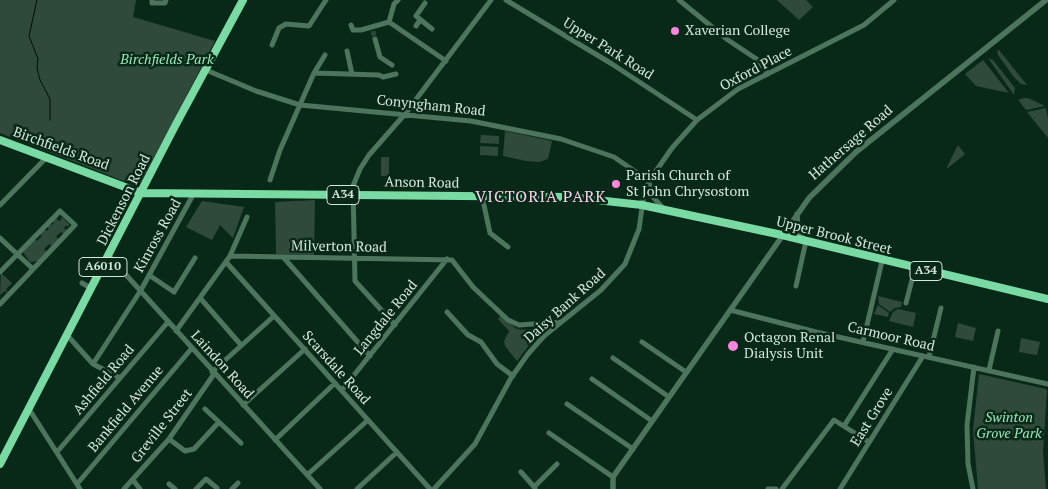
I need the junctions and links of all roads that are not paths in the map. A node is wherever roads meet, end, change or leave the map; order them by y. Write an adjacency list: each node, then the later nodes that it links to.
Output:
1 (152, 0): 2 (street)
2 (166, 0)
3 (326, 0): 18 (street)
4 (398, 0): 13 (street)
5 (491, 0): 21 (street)
6 (506, 0): 30 (street, Upper Park Road)
7 (679, 0): 27 (street)
8 (894, 0): 27 (street, Oxford Place)
9 (1046, 0): 42 (street, Hathersage Road)
10 (240, 1): 23 (highway, Dickenson Road / A6010)
11 (425, 3): 12 (street)
12 (420, 20): 15 (street); 16 (street)
13 (389, 22): 14 (street); 16 (street)
14 (351, 25)
15 (432, 29)
16 (408, 37): 21 (street)
17 (375, 39): 22 (street)
18 (272, 45)
19 (347, 51): 25 (street)
20 (325, 55): 24 (street)
21 (446, 61): 29 (street)
22 (392, 65)
23 (206, 70): 28 (street, Conyngham Road); 35 (highway, Dickenson Road / A6010)
24 (314, 73): 25 (street); 28 (street)
25 (352, 74): 26 (street)
26 (396, 74)
27 (768, 74): 30 (street, Oxford Place)
28 (300, 105): 29 (street, Conyngham Road); 33 (street)
29 (405, 114): 34 (street, Conyngham Road); 37 (street)
30 (697, 120): 34 (street, Oxford Place)
31 (0, 140): 32 (highway, Birchfields Road / A34)
32 (47, 157): 35 (highway, Birchfields Road / A34); 39 (street)
33 (270, 180)
34 (649, 181): 40 (street, Oxford Place); 41 (street)
35 (141, 193): 36 (highway, Anson Road / A34); 50 (highway, Dickenson Road / A6010)
36 (194, 193): 37 (highway, Anson Road / A34); 61 (street, Kinross Road)
37 (352, 195): 38 (highway, Anson Road / A34); 55 (street)
38 (482, 196): 40 (highway, Anson Road / A34); 48 (street)
39 (0, 205)
40 (642, 205): 41 (highway, Anson Road / A34); 75 (street, Daisy Bank Road)
41 (664, 210): 44 (highway, Anson Road / A34)
42 (797, 212): 45 (street, Hathersage Road); 47 (street)
43 (247, 217): 51 (street)
44 (701, 218): 45 (highway, Upper Brook Street / A34)
45 (782, 235): 47 (highway, Upper Brook Street / A34); 71 (street, Hathersage Road)
46 (0, 238): 49 (street)
47 (805, 241): 56 (highway, Upper Brook Street / A34); 63 (street)
48 (508, 248)
49 (18, 254): 59 (street); 59 (street); 60 (street)
50 (109, 256): 64 (highway, Dickenson Road / A6010); 65 (street, Laindon Road)
51 (230, 256): 53 (street, Milverton Road); 57 (street)
52 (195, 258): 61 (street)
53 (284, 258): 55 (street, Milverton Road); 86 (street)
54 (447, 259): 55 (street, Milverton Road); 75 (street); 76 (street, Langdale Road)
55 (355, 260): 76 (street)
56 (882, 260): 58 (highway, Upper Brook Street / A34); 81 (street)
57 (226, 262): 66 (street); 73 (street, Scarsdale Road)
58 (915, 268): 67 (highway, Upper Brook Street / A34); 68 (street)
59 (33, 269): 69 (street)
60 (0, 272)
61 (149, 275): 65 (street, Kinross Road)
62 (82, 283): 64 (street)
63 (796, 286)
64 (92, 289): 79 (highway, Dickenson Road / A6010)
65 (141, 290): 74 (street, Laindon Road); 90 (street, Kinross Road)
66 (201, 299): 77 (street); 82 (street)
67 (1048, 299)
68 (906, 303)
69 (0, 304)
70 (941, 308): 88 (street)
71 (730, 310): 81 (street, Carmoor Road); 93 (street, Hathersage Road)
72 (447, 312): 95 (street)
73 (274, 316): 82 (street, Greville Street); 85 (street, Scarsdale Road)
74 (168, 322): 77 (street, Laindon Road); 96 (street, Ashfield Road)
75 (560, 322): 95 (street, Daisy Bank Road)
76 (395, 325): 86 (street, Langdale Road)
77 (176, 331): 83 (street, Laindon Road)
78 (998, 331): 92 (street)
79 (67, 336): 90 (street); 104 (highway, Dickenson Road / A6010)
80 (642, 342): 93 (street)
81 (863, 342): 84 (street, Carmoor Road)
82 (241, 344): 94 (street, Greville Street)
83 (192, 348): 94 (street, Laindon Road); 126 (street, Bankfield Avenue)
84 (893, 349): 87 (street, Carmoor Road); 109 (street)
85 (305, 350): 98 (street, Scarsdale Road); 103 (street)
86 (370, 356): 100 (street, Langdale Road)
87 (923, 356): 88 (street, Carmoor Road); 113 (street, East Grove)
88 (929, 357): 91 (street, Carmoor Road)
89 (613, 358): 101 (street)
90 (93, 364): 96 (street)
91 (974, 367): 92 (street, Carmoor Road); 143 (street)
92 (989, 370): 99 (street, Carmoor Road)
93 (686, 372): 101 (street, Hathersage Road)
94 (213, 373): 103 (street, Laindon Road); 111 (street, Greville Street)
95 (512, 376): 137 (street, Daisy Bank Road)
96 (120, 378): 116 (street, Ashfield Road)
97 (592, 379): 108 (street)
98 (335, 383): 100 (street, Scarsdale Road); 112 (street)
99 (1048, 384)
100 (342, 390): 106 (street, Scarsdale Road)
101 (669, 398): 108 (street, Hathersage Road)
102 (567, 404): 115 (street)
103 (243, 405): 112 (street, Laindon Road)
104 (29, 409): 116 (street); 118 (highway, Dickenson Road / A6010)
105 (205, 409): 107 (street)
106 (368, 420): 117 (street, Scarsdale Road); 121 (street)
107 (219, 422): 111 (street); 114 (street)
108 (652, 422): 115 (street, Hathersage Road)
109 (844, 426): 113 (street); 141 (street)
110 (549, 433): 122 (street)
111 (169, 439): 123 (street, Greville Street)
112 (275, 440): 121 (street, Laindon Road)
113 (870, 442): 142 (street, East Grove)
114 (241, 443)
115 (633, 449): 122 (street, Hathersage Road)
116 (57, 452): 126 (street)
117 (397, 452): 135 (street); 136 (street, Scarsdale Road)
118 (0, 464)
119 (557, 464): 128 (street)
120 (521, 472): 128 (street)
121 (307, 475): 134 (street, Laindon Road)
122 (613, 477): 138 (street)
123 (133, 480): 129 (street, Greville Street); 130 (street)
124 (238, 483): 133 (street)
125 (169, 484): 131 (street)
126 (79, 486)
127 (217, 488): 132 (street)
128 (535, 488)
129 (124, 489)
130 (140, 489)
131 (175, 489)
132 (196, 489)
133 (232, 489)
134 (320, 489)
135 (357, 489)
136 (430, 489)
137 (434, 489)
138 (613, 489)
139 (768, 489): 140 (street)
140 (776, 489)
141 (782, 489)
142 (840, 489)
143 (973, 489)

